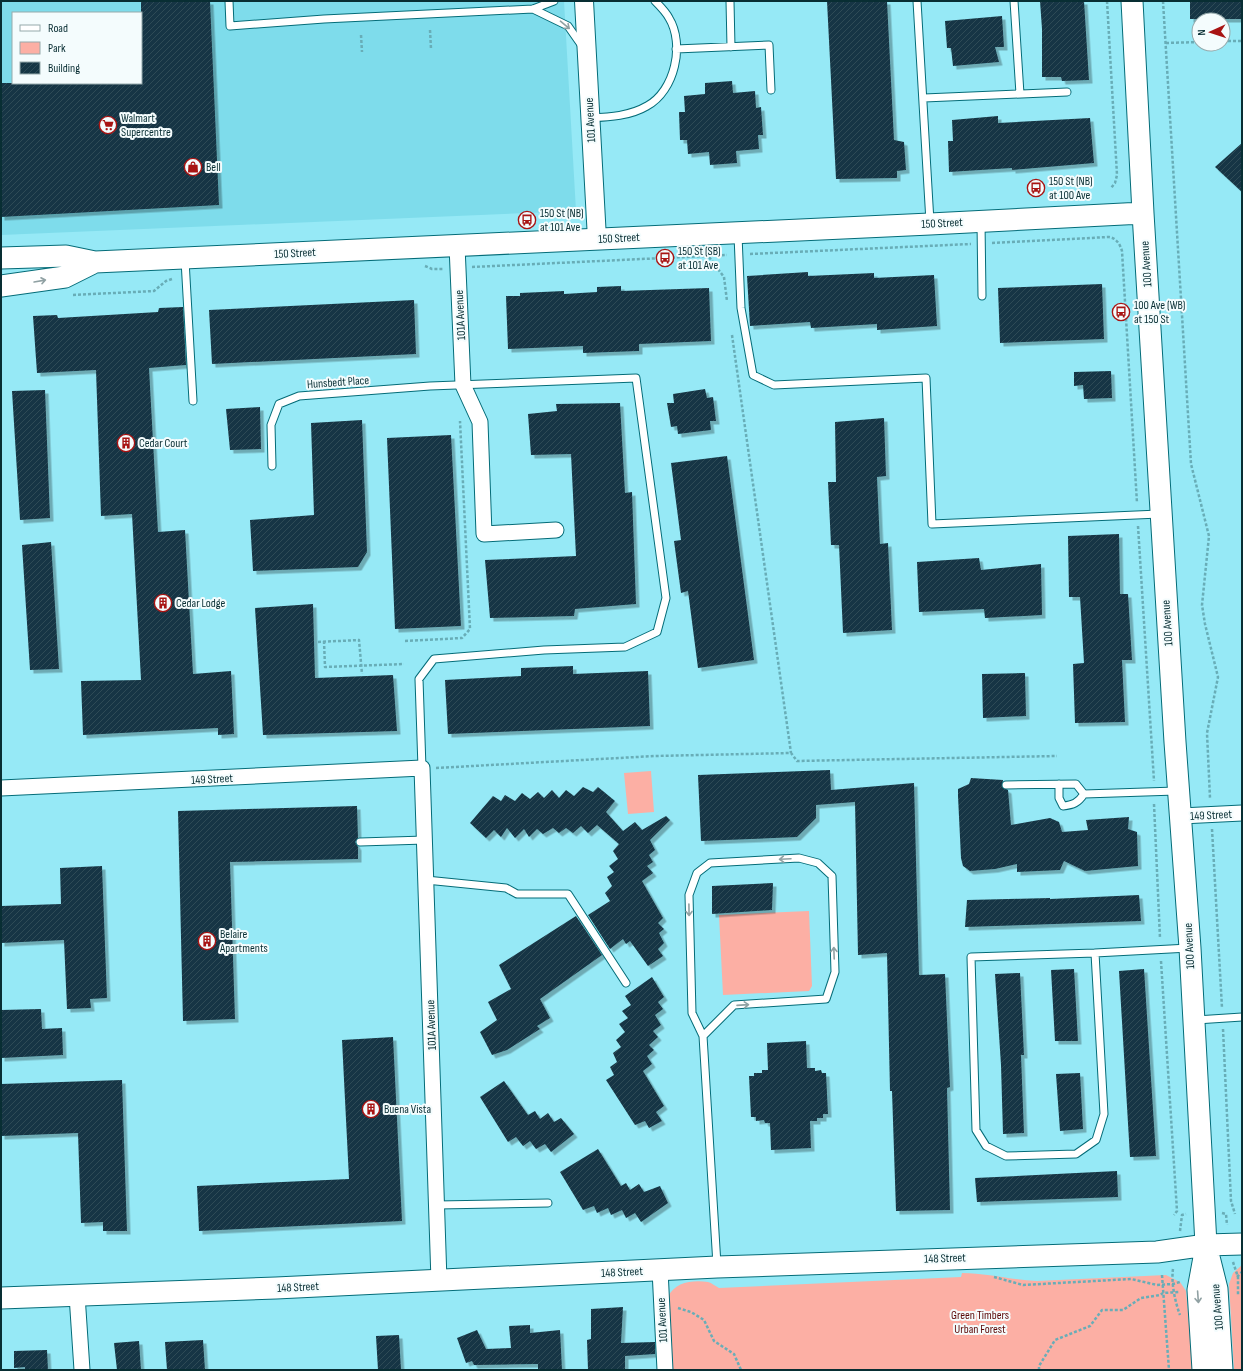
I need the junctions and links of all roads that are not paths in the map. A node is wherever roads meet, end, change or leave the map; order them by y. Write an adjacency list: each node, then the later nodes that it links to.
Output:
1 (229, 1): 9 (lane)
2 (554, 1): 9 (lane)
3 (584, 1): 12 (street, 101 Avenue)
4 (655, 1): 11 (lane)
5 (730, 1): 10 (lane)
6 (918, 1): 16 (lane)
7 (1014, 1): 15 (lane)
8 (1132, 1): 18 (main road, 100 Avenue)
9 (533, 9): 12 (lane, one-way to 12)
10 (731, 47): 11 (lane); 13 (lane)
11 (676, 49): 17 (lane)
12 (587, 54): 17 (street, 101 Avenue)
13 (771, 90)
14 (1067, 92): 15 (lane)
15 (1020, 94): 16 (lane)
16 (924, 98): 20 (lane)
17 (590, 118): 22 (street, 101 Avenue)
18 (1142, 213): 19 (main road, 150 Street); 32 (main road, 100 Avenue)
19 (981, 221): 20 (main road, 150 Street); 28 (lane)
20 (930, 224): 21 (main road, 150 Street)
21 (738, 232): 22 (main road, 150 Street); 32 (lane)
22 (597, 239): 23 (main road, 150 Street)
23 (457, 246): 26 (main road, 150 Street); 29 (street, 101A Avenue)
24 (1, 258): 25 (main road, 150 Street)
25 (95, 262): 26 (main road, 150 Street); 27 (main road, 150 Street, one-way to 25)
26 (186, 268): 30 (lane)
27 (1, 286)
28 (982, 296)
29 (463, 385): 31 (lane, Hunsbedt Place); 33 (street); 34 (lane, Hunsbedt Place)
30 (193, 401)
31 (272, 466)
32 (1161, 514): 38 (main road, 100 Avenue)
33 (556, 530)
34 (428, 768): 37 (street, 149 Street); 42 (street, 101A Avenue)
35 (1059, 784): 36 (lane); 39 (lane); 39 (lane)
36 (1006, 785)
37 (1, 788)
38 (1178, 791): 39 (lane); 41 (main road, 100 Avenue)
39 (1084, 794)
40 (1242, 813): 41 (street, 149 Street)
41 (1181, 816): 45 (main road, 100 Avenue)
42 (425, 840): 43 (lane); 44 (street, 101A Avenue)
43 (360, 842)
44 (426, 880): 47 (lane); 52 (street, 101A Avenue)
45 (1190, 948): 46 (lane); 49 (main road, 100 Avenue)
46 (1095, 953): 46 (lane)
47 (626, 983)
48 (1242, 1017): 49 (lane)
49 (1192, 1020): 54 (main road, 100 Avenue)
50 (703, 1036): 50 (lane, one-way to 50); 55 (lane)
51 (548, 1202): 52 (lane)
52 (437, 1205): 57 (street, 101A Avenue)
53 (1242, 1244): 54 (main road, 148 Street)
54 (1206, 1245): 55 (main road, 148 Street); 62 (main road, 100 Avenue, one-way to 62); 63 (main road, 100 Avenue)
55 (717, 1267): 56 (main road, 148 Street)
56 (660, 1270): 57 (main road, 148 Street); 61 (street, 101 Avenue)
57 (439, 1281): 58 (main road, 148 Street)
58 (77, 1295): 59 (main road, 148 Street); 60 (street)
59 (1, 1298)
60 (82, 1370)
61 (665, 1370)
62 (1203, 1370)
63 (1222, 1370)

